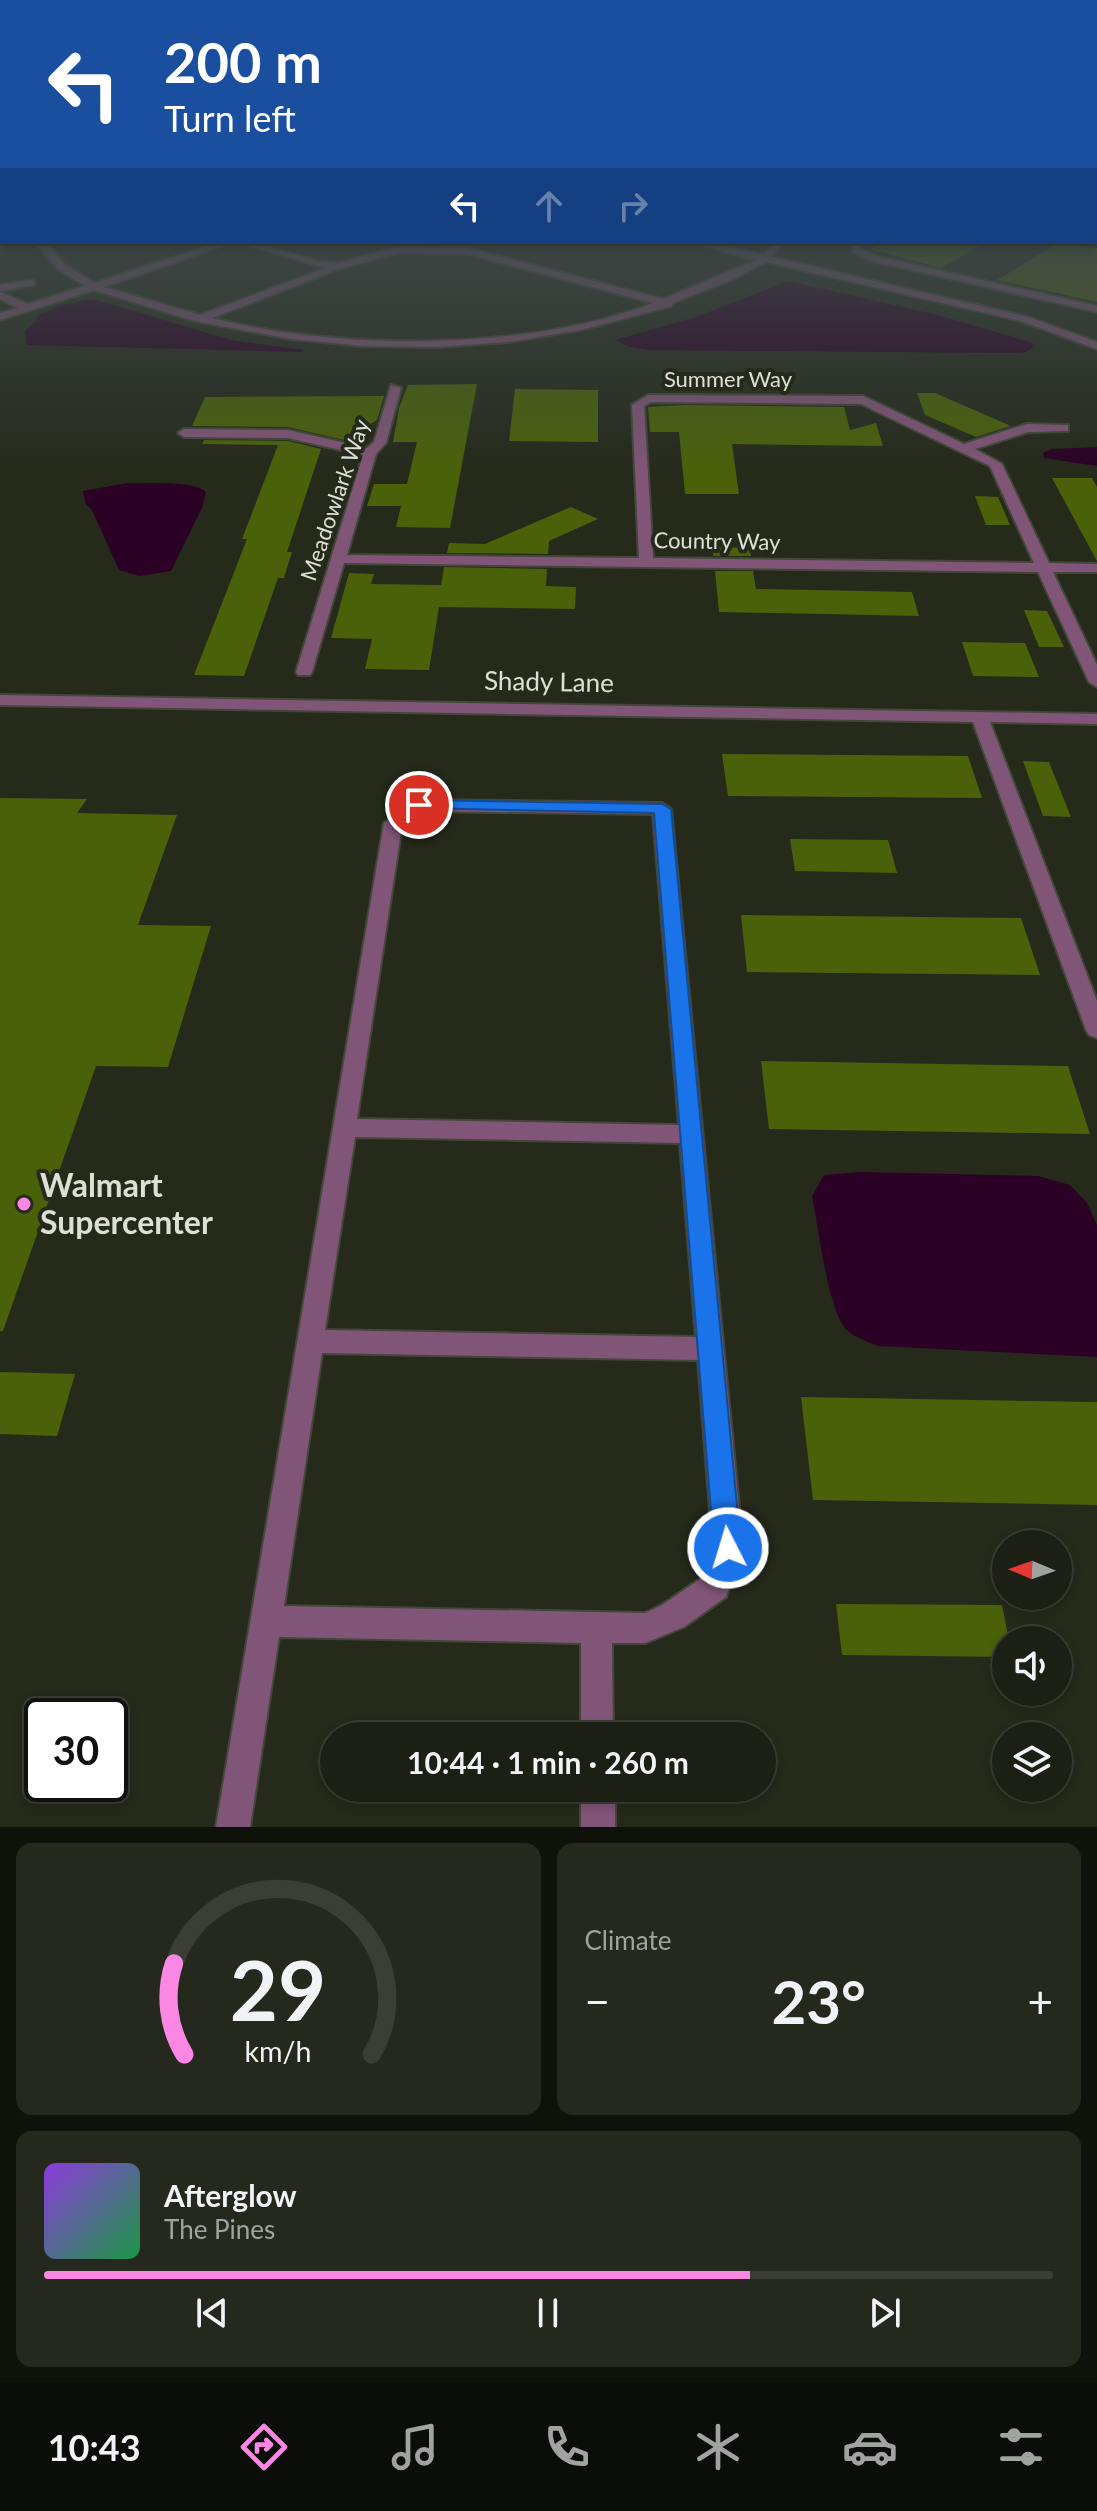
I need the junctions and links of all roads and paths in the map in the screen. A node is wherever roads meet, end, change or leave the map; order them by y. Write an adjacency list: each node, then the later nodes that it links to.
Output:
1 (13, 301): 10 (street)
2 (49, 301): 10 (street)
3 (140, 301): 13 (street)
4 (246, 301): 13 (street)
5 (658, 301): 9 (street)
6 (674, 301): 9 (street)
7 (948, 301): 14 (street)
8 (1063, 301): 11 (street)
9 (668, 304): 13 (street)
10 (28, 308): 12 (street)
11 (1097, 309)
12 (0, 317)
13 (199, 319)
14 (1097, 346)
15 (395, 388): 19 (street, Meadowlark Way)
16 (1064, 428): 18 (street)
17 (184, 433): 19 (street)
18 (966, 448): 21 (street, Summer Way); 22 (street)
19 (370, 453): 20 (street, Meadowlark Way)
20 (337, 559): 21 (street, Country Way); 24 (street, Meadowlark Way)
21 (646, 562): 22 (street, Country Way)
22 (1044, 568): 23 (street, Country Way); 25 (street)
23 (1097, 568)
24 (304, 672)
25 (1097, 682)
26 (0, 700): 27 (street, Shady Lane)
27 (980, 717): 28 (street, Shady Lane); 29 (street)
28 (1097, 719)
29 (1096, 1023)
30 (345, 1128): 31 (street); 31 (street); 32 (street)
31 (691, 1134): 33 (street)
32 (311, 1341): 33 (street); 34 (street)
33 (710, 1349): 35 (street)
34 (266, 1621): 35 (street); 38 (street)
35 (596, 1628): 36 (street)
36 (597, 1722)
37 (598, 1802): 39 (street)
38 (233, 1827)
39 (598, 1827)

